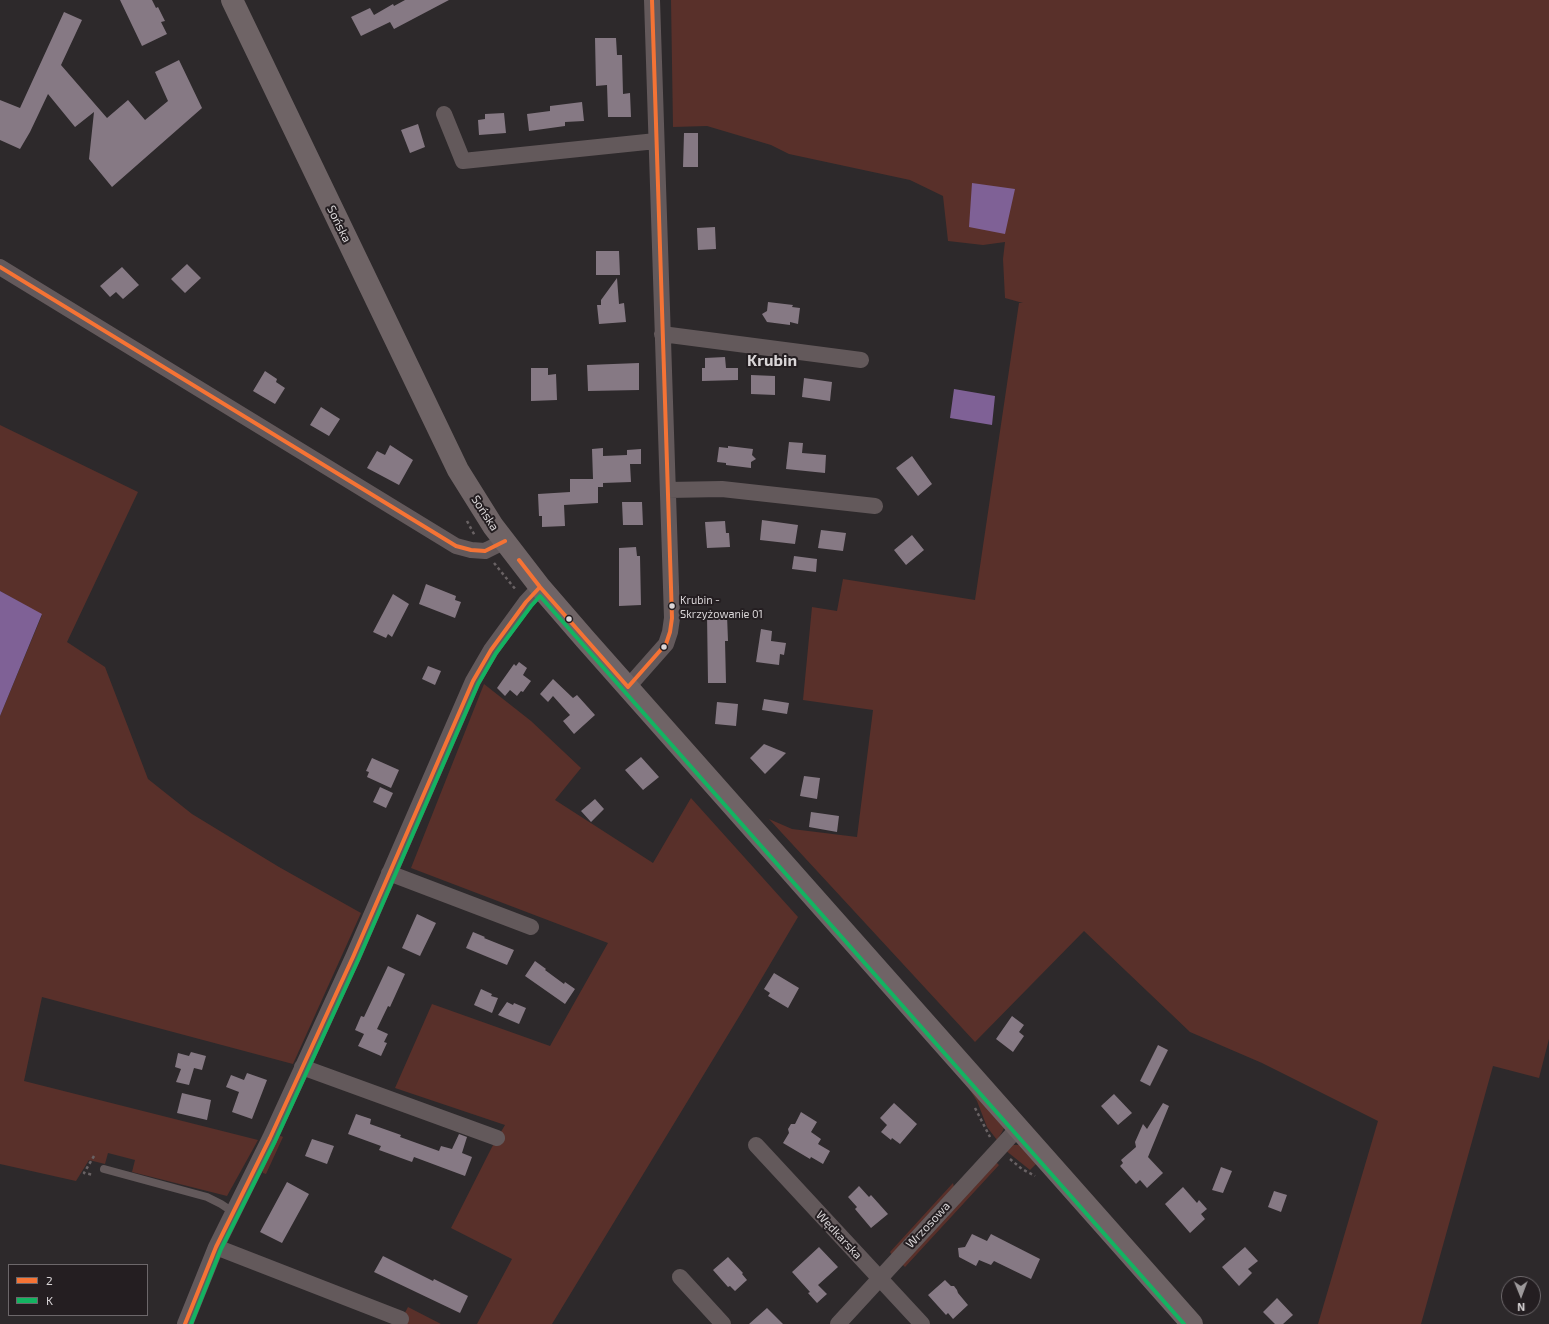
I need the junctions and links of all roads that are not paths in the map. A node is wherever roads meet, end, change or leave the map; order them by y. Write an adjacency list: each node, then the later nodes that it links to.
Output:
1 (232, 0): 10 (street, Sońska)
2 (652, 0): 4 (street)
3 (444, 114): 4 (street)
4 (656, 141): 6 (street)
5 (0, 267): 10 (street)
6 (662, 334): 7 (street); 8 (street)
7 (861, 360)
8 (668, 490): 9 (street); 12 (street)
9 (875, 506)
10 (505, 541): 11 (street, Sońska)
11 (540, 587): 12 (street, Sońska); 13 (street)
12 (628, 687): 16 (street, Sońska)
13 (389, 873): 14 (street); 15 (street)
14 (532, 927)
15 (302, 1067): 17 (street); 20 (street)
16 (1019, 1127): 23 (street, Wrzosowa); 29 (street, Sońska)
17 (497, 1138)
18 (756, 1145): 23 (street, Wędkarska)
19 (104, 1170): 20 (lane)
20 (233, 1212): 21 (street)
21 (216, 1247): 24 (street); 25 (street)
22 (680, 1277): 26 (street)
23 (880, 1278): 27 (street, Wrzosowa); 28 (street, Wędkarska)
24 (401, 1319)
25 (184, 1324)
26 (724, 1324)
27 (838, 1324)
28 (922, 1324)
29 (1192, 1324)

